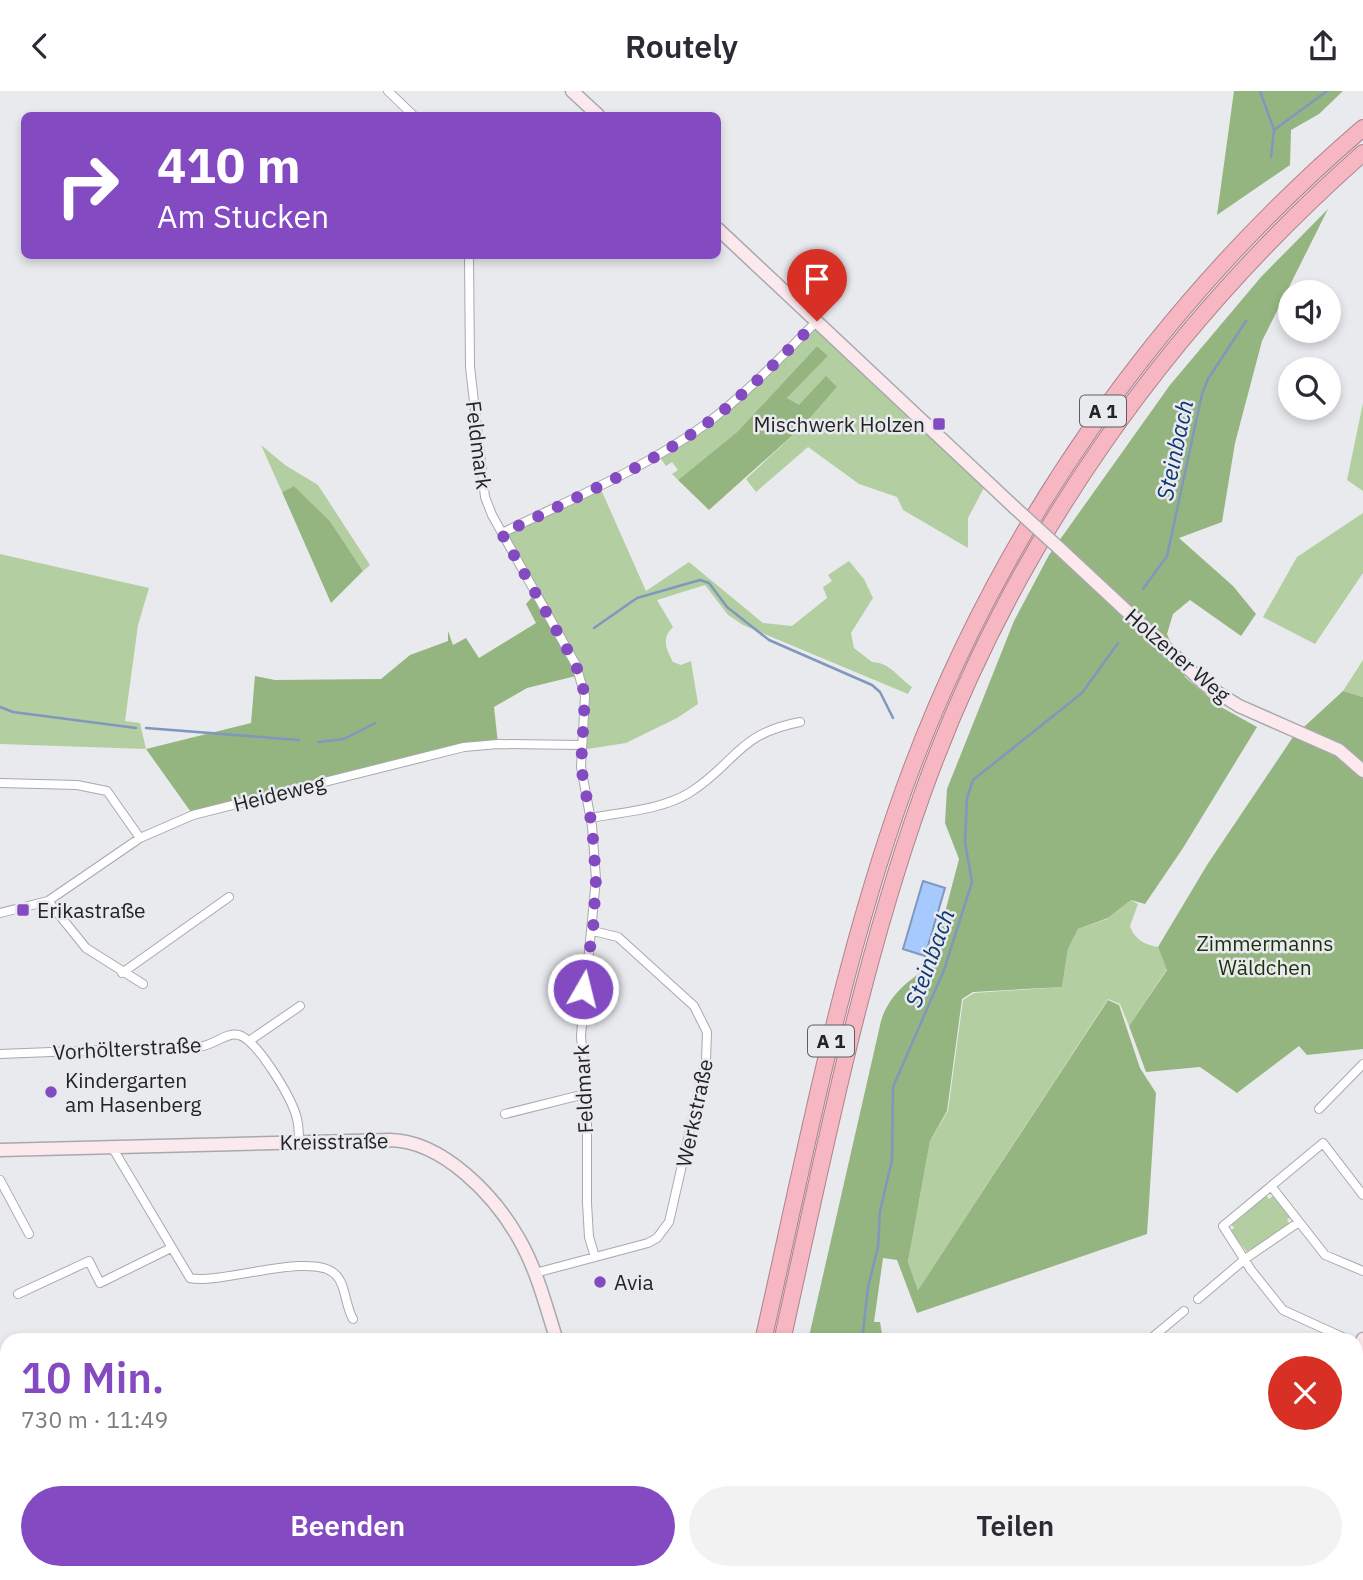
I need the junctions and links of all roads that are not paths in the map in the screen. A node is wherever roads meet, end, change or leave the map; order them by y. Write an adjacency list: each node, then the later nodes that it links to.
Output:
1 (388, 91): 3 (street)
2 (572, 91): 4 (main road)
3 (410, 112)
4 (594, 112)
5 (1363, 128): 48 (highway, A 1)
6 (1363, 152): 49 (highway, A 1)
7 (721, 232): 9 (main road, Holzener Weg)
8 (469, 259): 10 (street, Feldmark)
9 (817, 321): 10 (street); 13 (main road, Holzener Weg, bridge)
10 (502, 534): 12 (street, Feldmark)
11 (800, 722): 15 (street)
12 (582, 745): 15 (street, Feldmark); 16 (street, Heideweg)
13 (1363, 771)
14 (0, 783): 16 (street)
15 (590, 818): 20 (street, Feldmark)
16 (140, 838): 18 (street, Heideweg)
17 (229, 898): 21 (street)
18 (48, 901): 19 (street, Heideweg); 21 (street)
19 (0, 913)
20 (593, 930): 27 (street, Feldmark); 39 (street, Werkstraße)
21 (122, 973): 22 (street)
22 (143, 984)
23 (300, 1006): 24 (street)
24 (249, 1041): 25 (street, Vorhölterstraße); 30 (street)
25 (0, 1054)
26 (1363, 1064): 28 (street)
27 (586, 1094): 29 (street); 39 (street, Feldmark)
28 (1319, 1109)
29 (505, 1114)
30 (299, 1142): 31 (main road, Kreisstraße); 42 (main road, Kreisstraße)
31 (112, 1147): 32 (main road, Kreisstraße); 38 (street)
32 (0, 1150)
33 (0, 1180): 37 (street)
34 (1271, 1186): 35 (street); 36 (street); 40 (street)
35 (1363, 1195)
36 (1299, 1222): 40 (street); 41 (street)
37 (29, 1234)
38 (171, 1248): 43 (street); 46 (street)
39 (595, 1257): 42 (street)
40 (1245, 1259): 44 (street); 51 (street)
41 (1363, 1272)
42 (535, 1273): 47 (main road, Kreisstraße)
43 (18, 1294)
44 (1198, 1299)
45 (1184, 1311): 50 (street)
46 (353, 1319)
47 (554, 1333)
48 (765, 1333)
49 (784, 1333)
50 (1158, 1333)
51 (1333, 1333)

